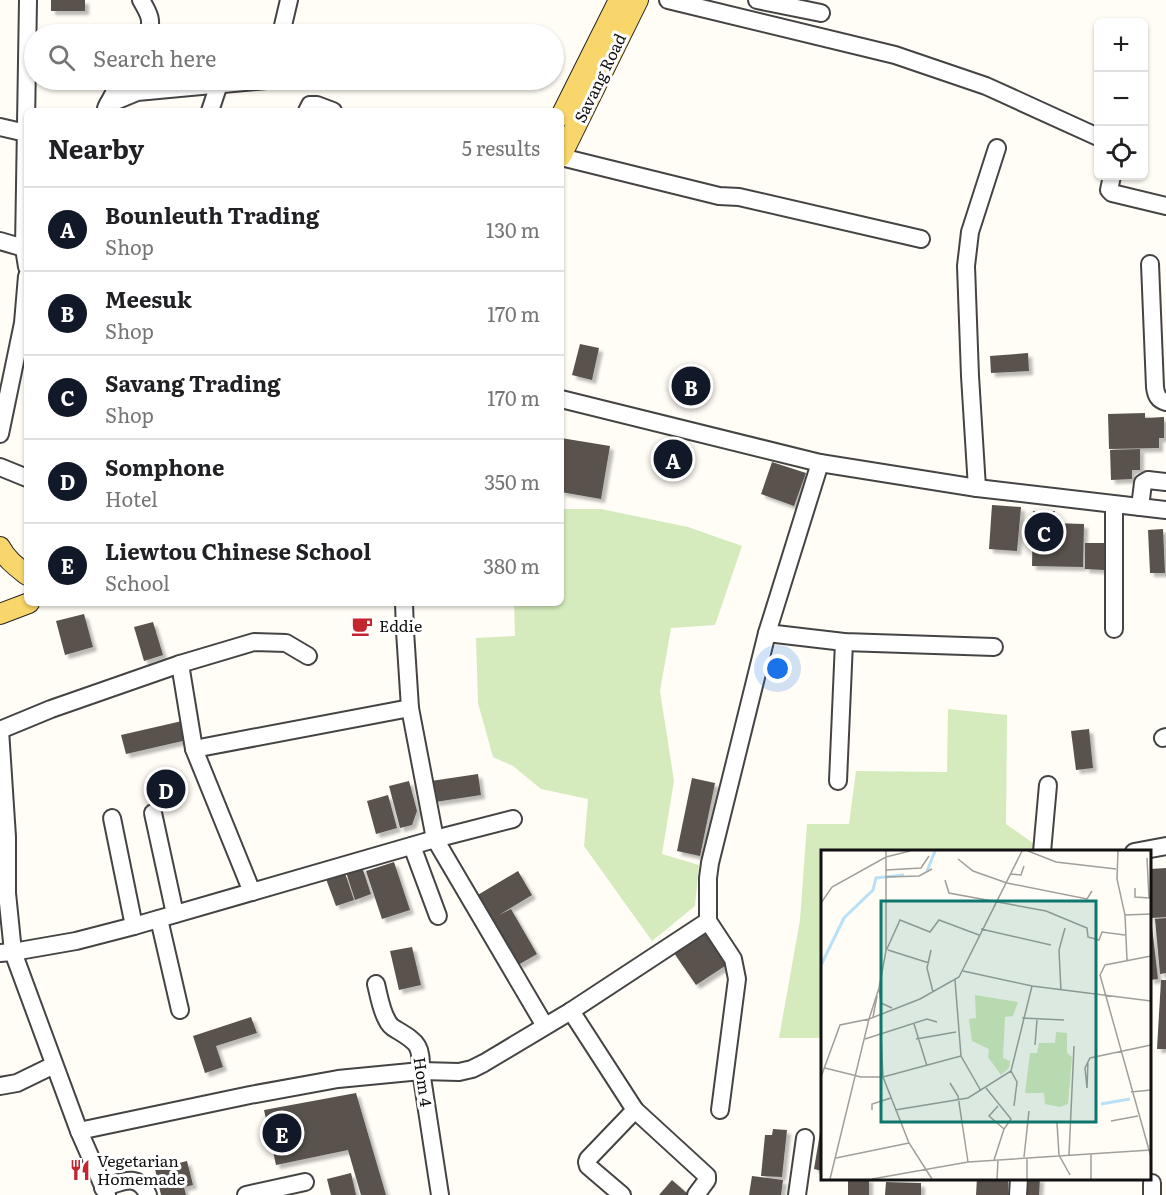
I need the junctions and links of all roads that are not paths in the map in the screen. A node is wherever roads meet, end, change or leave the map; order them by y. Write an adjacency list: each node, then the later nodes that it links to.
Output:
1 (28, 0): 9 (street)
2 (141, 0): 10 (street)
3 (289, 0): 11 (street)
4 (619, 0): 22 (main road, Savang Road)
5 (638, 0): 27 (main road, Savang Road)
6 (668, 0): 25 (street)
7 (757, 0): 8 (street)
8 (820, 13)
9 (28, 24)
10 (150, 24)
11 (283, 24)
12 (27, 90): 16 (street)
13 (118, 90): 17 (street)
14 (164, 90): 18 (street)
15 (217, 90): 19 (street)
16 (26, 108)
17 (111, 108)
18 (113, 108)
19 (211, 108)
20 (308, 108): 21 (street)
21 (325, 108)
22 (564, 110)
23 (0, 127): 24 (street)
24 (24, 133)
25 (1094, 135)
26 (997, 148): 44 (street)
27 (564, 151)
28 (564, 158): 31 (street)
29 (1110, 180): 30 (street)
30 (1166, 206)
31 (921, 239)
32 (0, 241): 33 (street)
33 (24, 248)
34 (1150, 264): 37 (street)
35 (24, 311): 38 (street)
36 (564, 400): 40 (street)
37 (1166, 402)
38 (2, 413): 39 (street)
39 (0, 434)
40 (820, 463): 44 (street); 54 (street)
41 (0, 467): 42 (street)
42 (24, 477)
43 (1166, 482): 46 (street)
44 (977, 488): 45 (street)
45 (1114, 505): 46 (street); 53 (street)
46 (1140, 507): 47 (street)
47 (1166, 510)
48 (0, 547): 49 (main road)
49 (24, 572)
50 (24, 605): 52 (main road)
51 (404, 606): 59 (street)
52 (0, 614)
53 (1114, 629)
54 (767, 633): 55 (street); 76 (street)
55 (844, 642): 56 (street); 62 (street)
56 (994, 647)
57 (308, 656): 58 (street)
58 (180, 664): 60 (street); 61 (street)
59 (410, 708): 61 (street); 67 (street)
60 (0, 730): 78 (street)
61 (194, 749): 72 (street)
62 (838, 781)
63 (1048, 784): 70 (street)
64 (153, 813): 73 (street)
65 (112, 818): 77 (street)
66 (513, 819): 67 (street)
67 (435, 839): 68 (street); 82 (street)
68 (412, 846): 72 (street); 74 (street)
69 (1166, 846): 71 (street)
70 (1042, 850)
71 (1145, 850)
72 (252, 892): 73 (street)
73 (176, 914): 75 (street)
74 (438, 916)
75 (159, 919): 77 (street); 80 (street)
76 (708, 921): 81 (street); 87 (street)
77 (134, 926): 78 (street)
78 (7, 953): 83 (street)
79 (376, 984): 84 (street, Hom 4)
80 (180, 1010)
81 (571, 1011): 82 (street); 86 (street)
82 (545, 1026): 84 (street)
83 (54, 1065): 85 (street); 88 (street)
84 (421, 1071): 88 (street); 95 (street, Hom 4)
85 (0, 1086)
86 (635, 1110): 96 (street); 97 (street)
87 (720, 1110)
88 (80, 1131): 92 (street)
89 (805, 1138): 98 (street)
90 (1019, 1180): 99 (street)
91 (305, 1182): 94 (street)
92 (105, 1191): 93 (street)
93 (148, 1195)
94 (246, 1195)
95 (440, 1195)
96 (622, 1195)
97 (696, 1195)
98 (797, 1195)
99 (1018, 1195)

